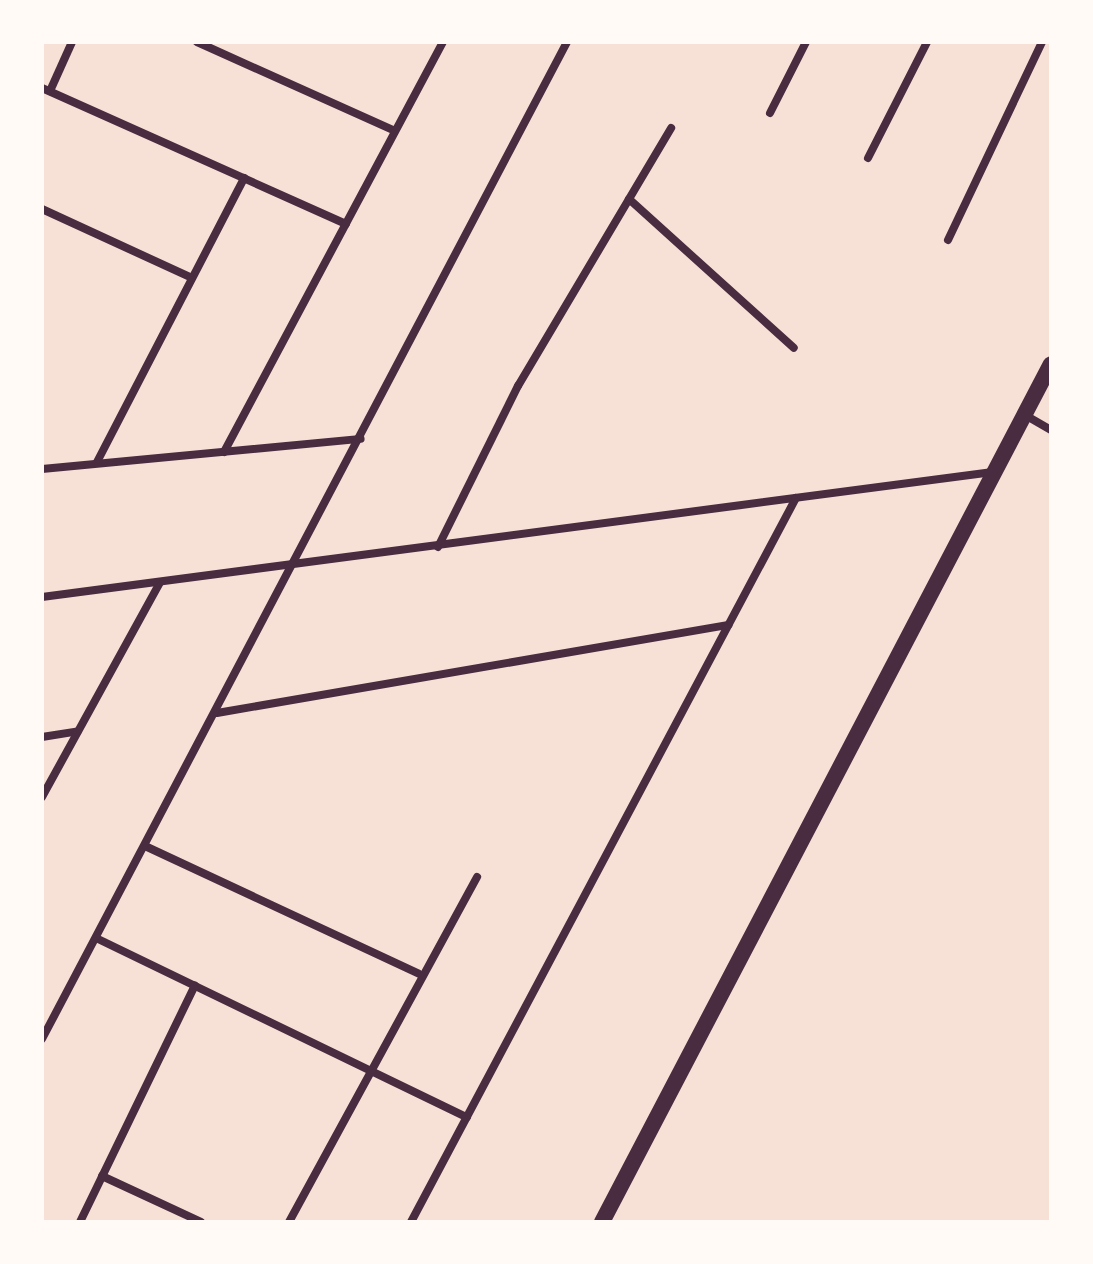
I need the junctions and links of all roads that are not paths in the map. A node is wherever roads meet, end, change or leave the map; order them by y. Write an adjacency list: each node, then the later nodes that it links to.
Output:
1 (72, 42): 8 (street)
2 (197, 42): 11 (street)
3 (443, 42): 11 (street)
4 (567, 42): 23 (street)
5 (806, 42): 9 (street)
6 (927, 42): 12 (street)
7 (1042, 42): 17 (street)
8 (46, 90): 13 (street)
9 (770, 113)
10 (671, 128): 14 (street)
11 (395, 131): 16 (street)
12 (868, 158)
13 (244, 178): 16 (street); 18 (street)
14 (629, 199): 19 (street); 29 (street)
15 (42, 209): 18 (street)
16 (346, 224): 24 (street)
17 (948, 240)
18 (192, 278): 25 (street)
19 (794, 348)
20 (1051, 364): 21 (main road)
21 (1024, 415): 22 (street); 27 (main road)
22 (1051, 430)
23 (361, 439): 24 (street); 30 (street)
24 (224, 452): 25 (street)
25 (97, 462): 26 (street)
26 (42, 469)
27 (995, 471): 28 (street); 51 (main road)
28 (796, 498): 29 (street); 33 (street)
29 (438, 547): 30 (street)
30 (296, 565): 31 (street); 34 (street)
31 (160, 582): 32 (street); 35 (street)
32 (42, 597)
33 (728, 625): 34 (street); 45 (street)
34 (217, 713): 38 (street)
35 (78, 731): 36 (street); 37 (street)
36 (42, 737)
37 (42, 797)
38 (145, 846): 40 (street); 41 (street)
39 (477, 877): 41 (street)
40 (96, 938): 42 (street); 43 (street)
41 (419, 974): 44 (street)
42 (195, 985): 44 (street); 46 (street)
43 (42, 1039)
44 (366, 1069): 45 (street); 49 (street)
45 (467, 1117): 50 (street)
46 (102, 1176): 47 (street); 48 (street)
47 (80, 1222)
48 (201, 1222)
49 (289, 1222)
50 (411, 1222)
51 (602, 1222)

